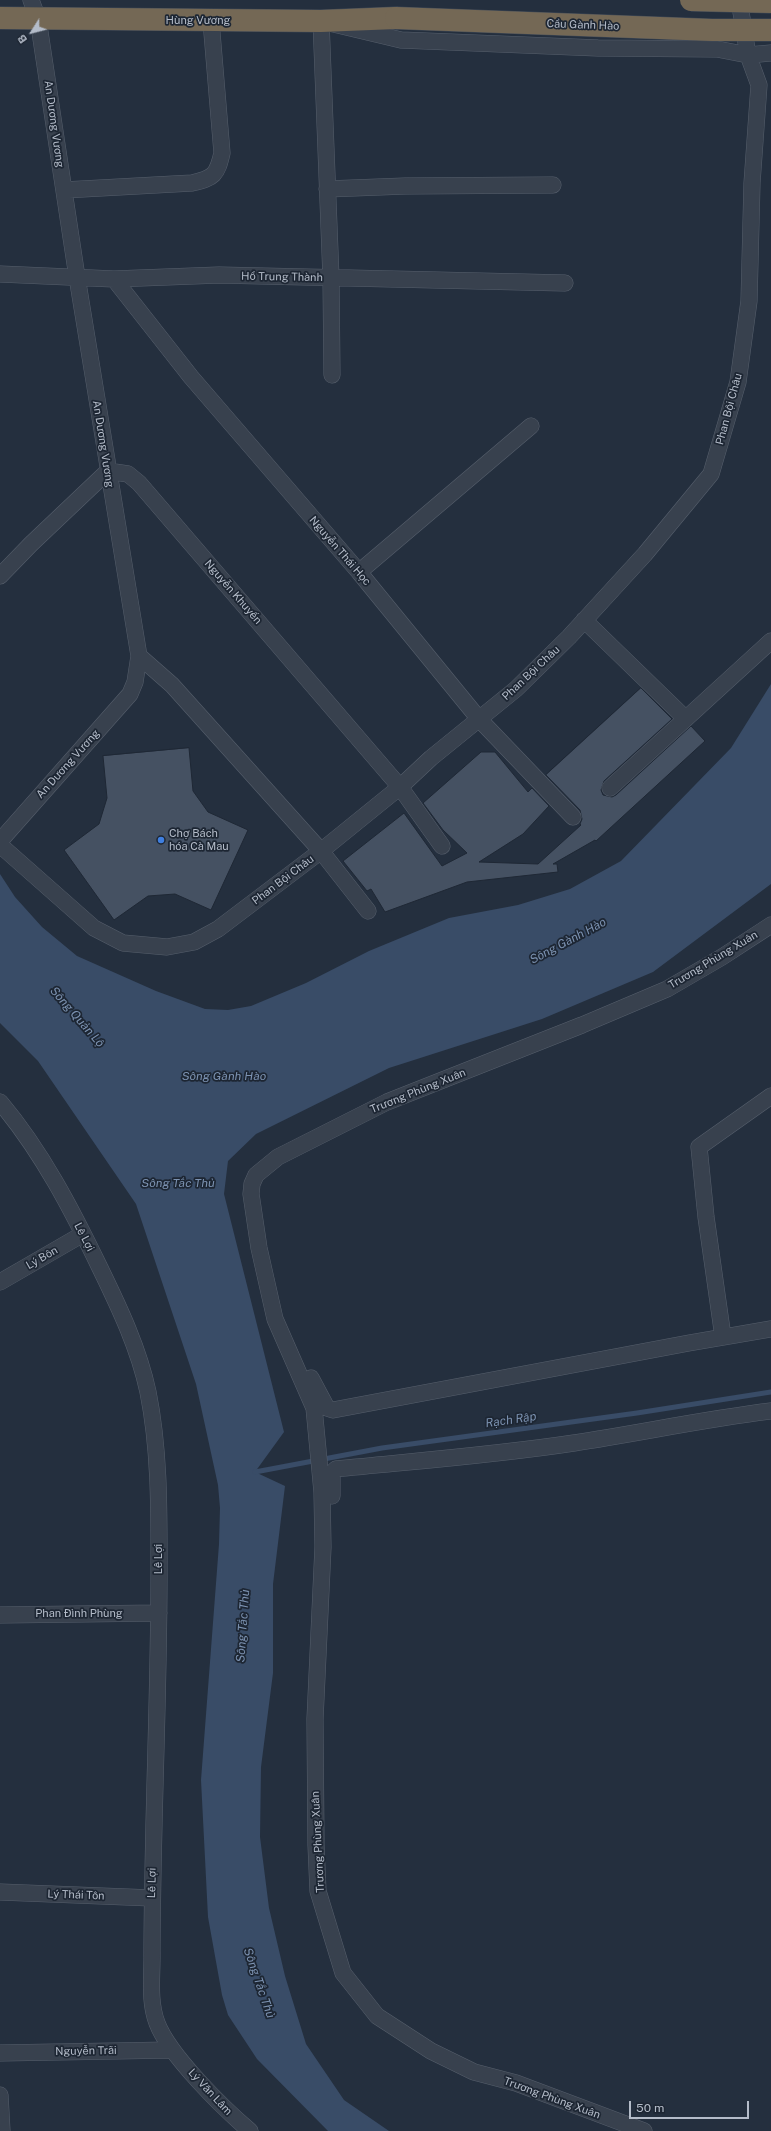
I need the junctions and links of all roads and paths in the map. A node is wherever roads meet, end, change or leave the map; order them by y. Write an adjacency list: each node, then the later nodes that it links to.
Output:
1 (691, 0): 3 (highway, bridge)
2 (739, 0): 11 (street)
3 (771, 2)
4 (34, 10): 5 (highway, Hùng Vương); 7 (highway, Hùng Vương); 14 (street, An Dương Vương)
5 (0, 18)
6 (396, 18): 8 (highway, Hùng Vương); 9 (highway, Cầu Gành Hào, bridge)
7 (211, 21): 8 (highway, Hùng Vương); 14 (street)
8 (321, 21): 11 (street); 13 (street)
9 (771, 30)
10 (771, 53): 11 (street)
11 (748, 55): 25 (street, Phan Bội Châu)
12 (553, 185): 13 (street)
13 (327, 189): 17 (street)
14 (64, 190): 16 (street, An Dương Vương)
15 (0, 274): 16 (street, Hồ Trung Thành)
16 (77, 277): 18 (street, Hồ Trung Thành); 22 (street, An Dương Vương)
17 (331, 278): 18 (street, Hồ Trung Thành); 19 (street, Hồ Trung Thành); 20 (street)
18 (114, 279): 23 (street, Nguyễn Thái Học)
19 (565, 283)
20 (332, 375)
21 (531, 426): 23 (street)
22 (108, 471): 24 (street); 27 (street, An Dương Vương); 30 (street, Nguyễn Khuyến)
23 (359, 572): 29 (street, Nguyễn Thái Học)
24 (0, 576)
25 (584, 620): 28 (street); 29 (street, Phan Bội Châu)
26 (771, 641): 28 (street)
27 (139, 656): 33 (street, An Dương Vương); 36 (street)
28 (685, 718): 31 (street)
29 (479, 719): 30 (street, Phan Bội Châu); 32 (street, Nguyễn Thái Học)
30 (400, 787): 35 (street, Nguyễn Khuyến); 36 (street, Phan Bội Châu)
31 (610, 788)
32 (573, 817)
33 (0, 841)
34 (0, 845): 36 (street, Phan Bội Châu)
35 (442, 846)
36 (321, 851): 37 (street)
37 (368, 911)
38 (771, 925): 45 (street, Trương Phùng Xuân)
39 (771, 1096): 44 (street)
40 (0, 1102): 41 (street, Lê Lợi)
41 (83, 1234): 42 (street, Lý Bôn); 48 (street, Lê Lợi)
42 (0, 1282)
43 (771, 1329): 44 (street)
44 (723, 1337): 45 (street)
45 (286, 1344): 47 (street, Trương Phùng Xuân)
46 (771, 1411): 47 (street)
47 (323, 1546): 57 (street, Trương Phùng Xuân)
48 (159, 1613): 49 (street, Phan Đình Phùng); 51 (street, Lê Lợi)
49 (0, 1616)
50 (0, 1892): 51 (street, Lý Thái Tôn)
51 (152, 1898): 52 (street, Lê Lợi)
52 (171, 2050): 53 (street, Nguyễn Trãi); 56 (street, Lý Văn Lâm)
53 (0, 2053)
54 (0, 2095): 55 (street)
55 (2, 2131)
56 (250, 2131)
57 (644, 2131)

